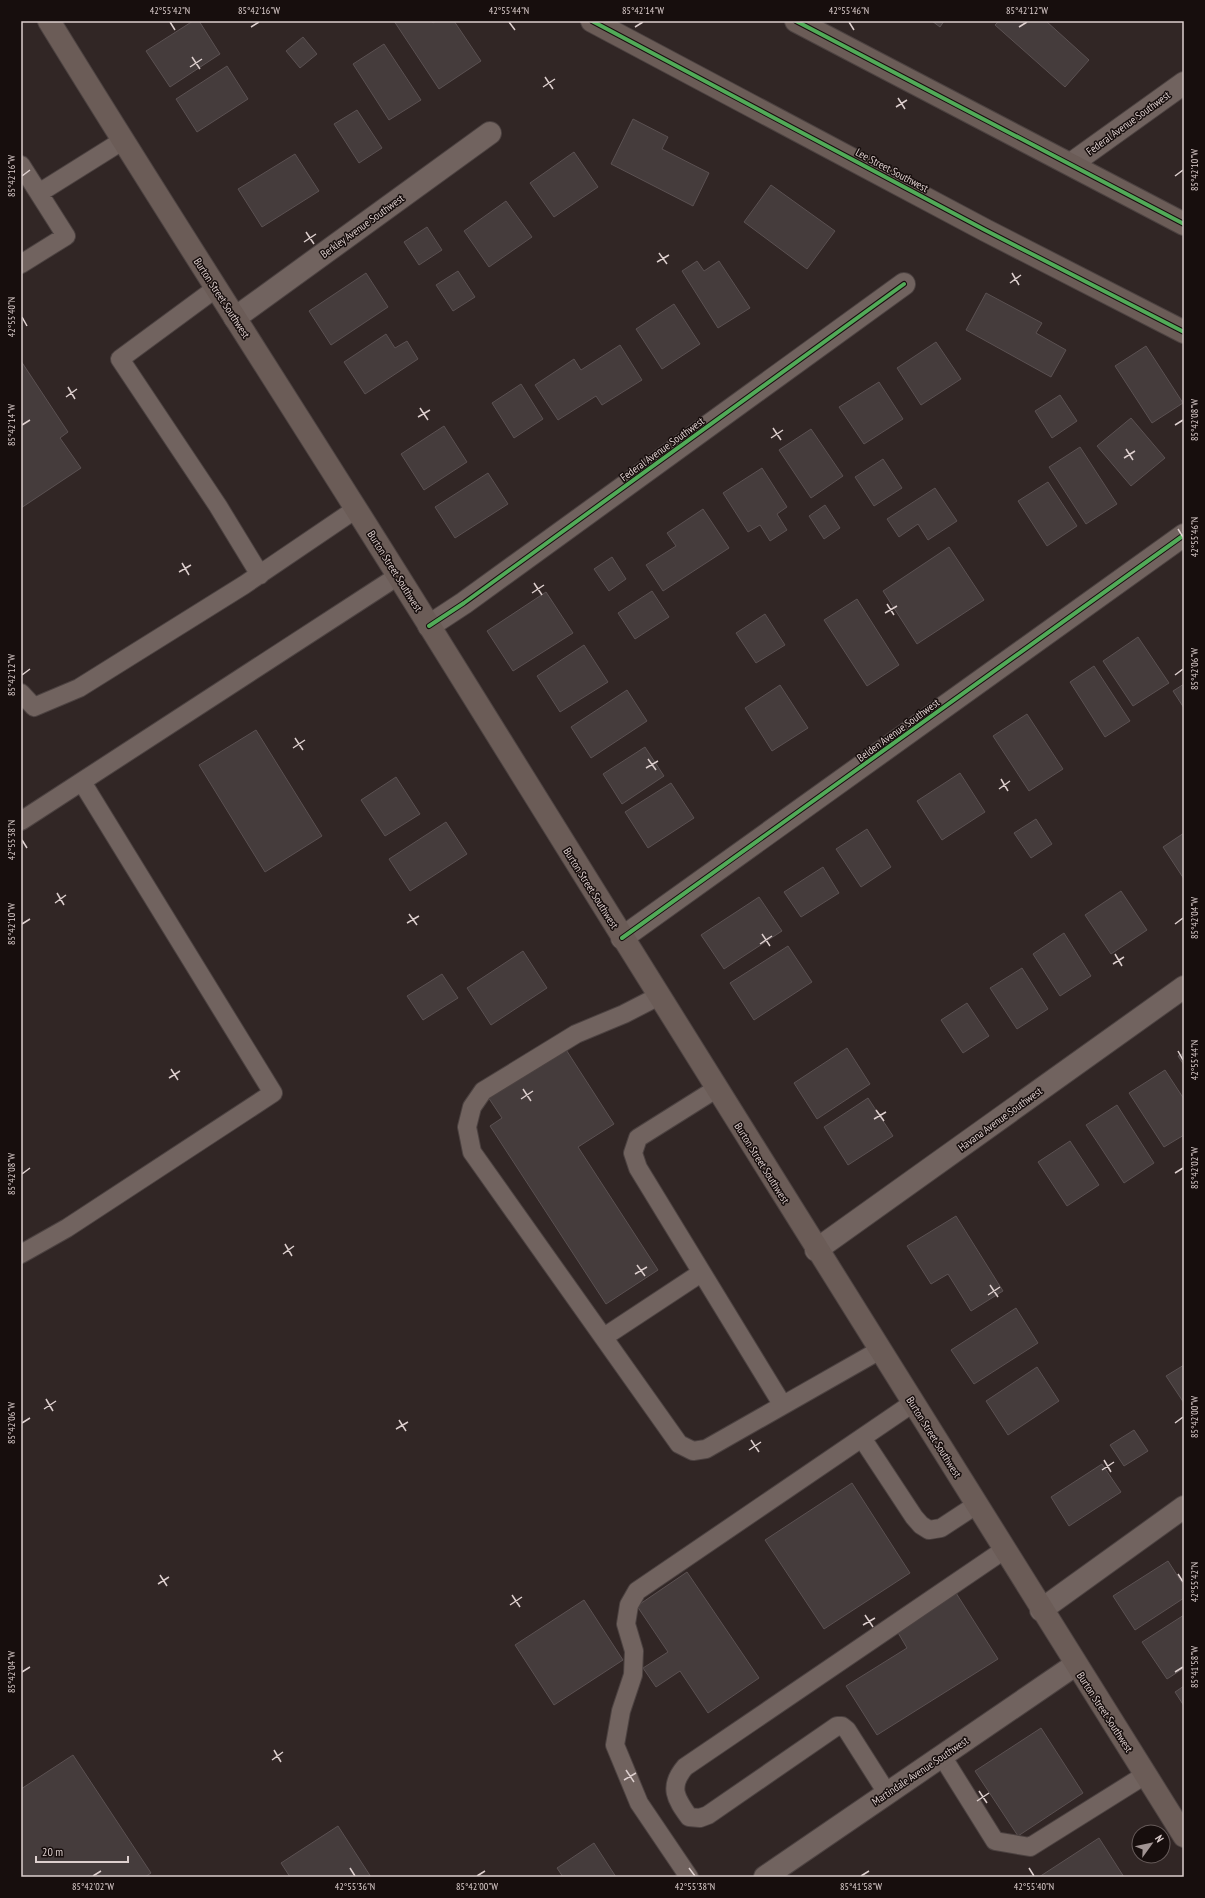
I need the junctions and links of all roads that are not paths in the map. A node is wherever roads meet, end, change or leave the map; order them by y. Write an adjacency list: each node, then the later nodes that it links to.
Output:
1 (592, 21): 15 (main road, Lee Street Southwest)
2 (796, 21): 7 (main road)
3 (49, 22): 6 (main road, Burton Street Southwest)
4 (1184, 82): 7 (street, Federal Avenue Southwest)
5 (490, 133): 14 (street, Berkley Avenue Southwest)
6 (122, 141): 9 (lane); 13 (main road, Burton Street Southwest)
7 (1071, 164): 10 (main road)
8 (21, 165): 9 (lane)
9 (38, 193): 11 (lane)
10 (1184, 224)
11 (21, 264)
12 (904, 284): 20 (street, Federal Avenue Southwest)
13 (215, 289): 14 (main road, Burton Street Southwest); 18 (lane)
14 (235, 318): 16 (main road, Burton Street Southwest)
15 (1184, 332)
16 (356, 509): 18 (lane); 19 (main road, Burton Street Southwest)
17 (1184, 535): 24 (street, Belden Avenue Southwest)
18 (260, 575): 21 (lane)
19 (398, 576): 20 (main road, Burton Street Southwest); 22 (lane)
20 (429, 626): 24 (main road, Burton Street Southwest)
21 (21, 694)
22 (82, 782): 23 (lane); 29 (lane)
23 (21, 822)
24 (622, 938): 26 (main road, Burton Street Southwest)
25 (1184, 987): 28 (street, Havana Avenue Southwest)
26 (659, 996): 27 (main road, Burton Street Southwest); 31 (lane)
27 (716, 1089): 28 (main road, Burton Street Southwest); 30 (lane)
28 (816, 1250): 32 (main road, Burton Street Southwest)
29 (21, 1254)
30 (701, 1273): 31 (lane); 34 (lane)
31 (604, 1337): 34 (lane)
32 (880, 1350): 33 (main road, Burton Street Southwest); 34 (lane)
33 (913, 1403): 35 (lane); 36 (main road, Burton Street Southwest)
34 (782, 1404)
35 (862, 1438): 36 (lane); 45 (lane)
36 (976, 1505): 38 (main road, Burton Street Southwest)
37 (1184, 1507): 39 (street)
38 (1004, 1550): 39 (main road, Burton Street Southwest); 43 (lane)
39 (1041, 1610): 40 (main road, Burton Street Southwest)
40 (1075, 1665): 41 (street, Martindale Avenue Southwest); 42 (main road, Burton Street Southwest)
41 (942, 1756): 42 (lane); 43 (street, Martindale Avenue Southwest)
42 (1145, 1775): 44 (main road, Burton Street Southwest)
43 (887, 1793): 46 (street, Martindale Avenue Southwest)
44 (1184, 1836)
45 (689, 1877)
46 (765, 1877)

